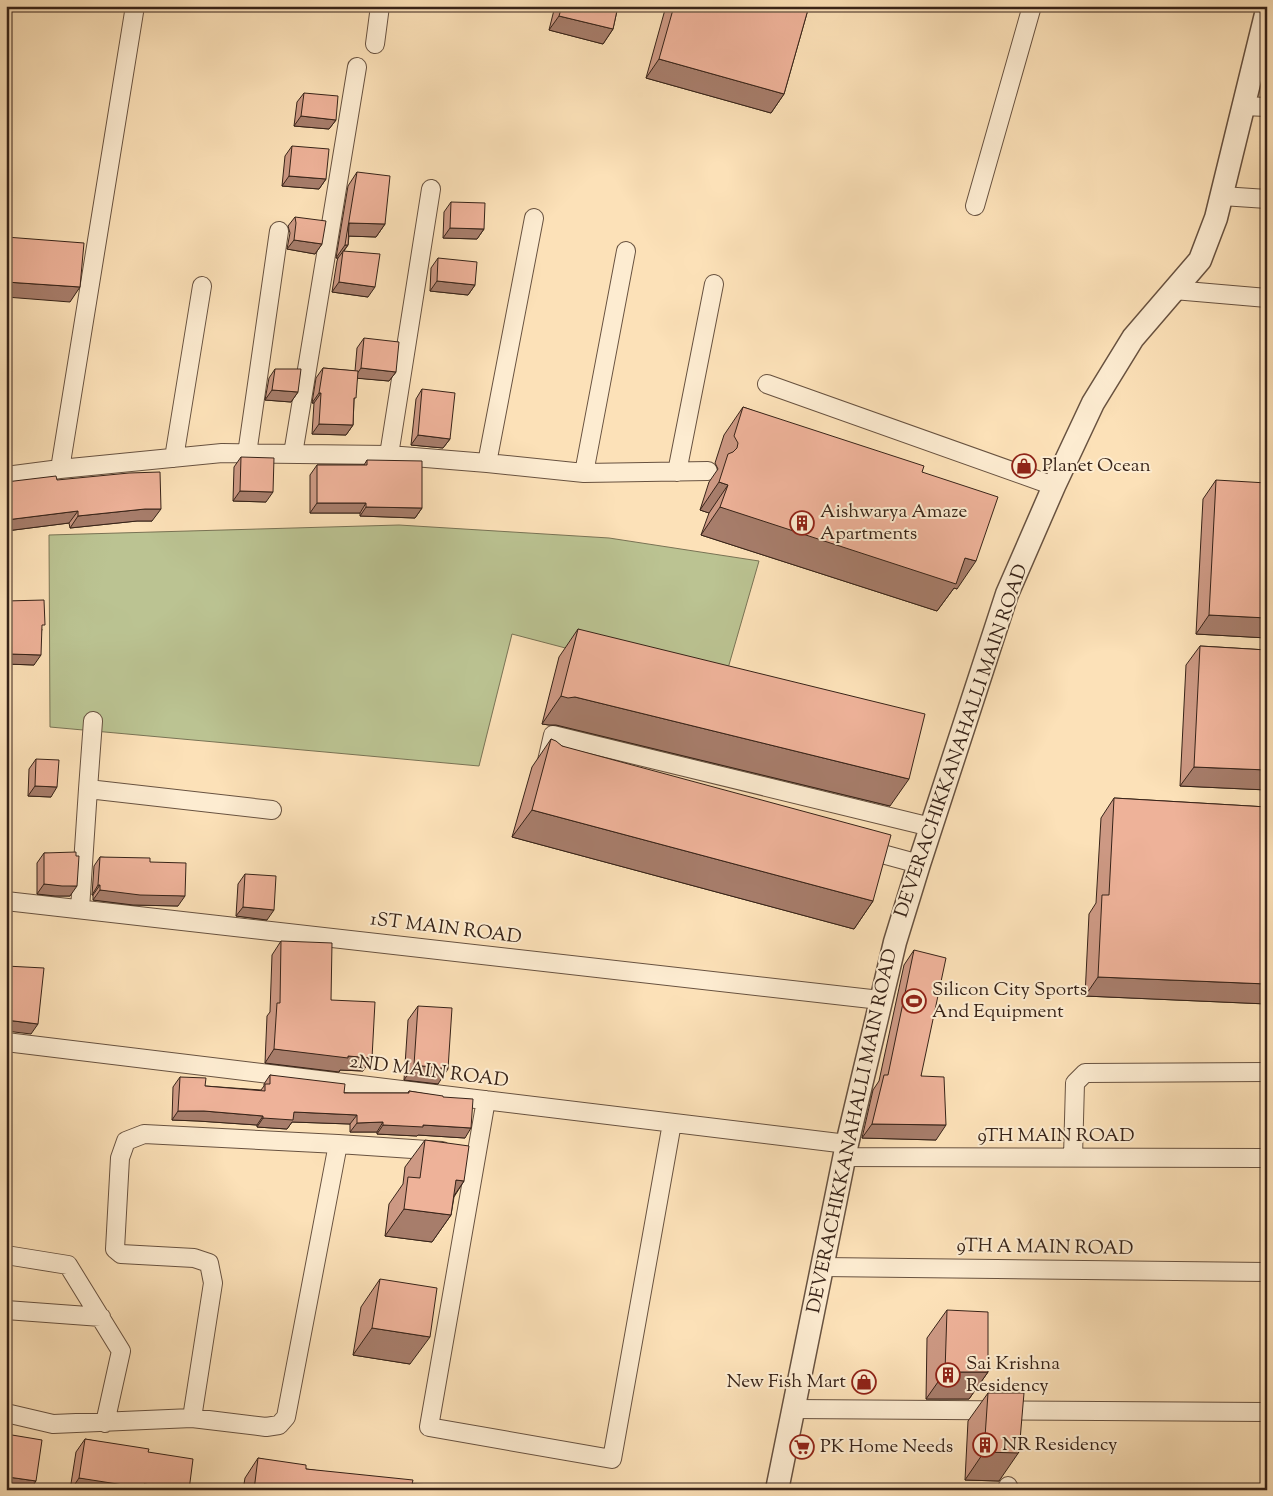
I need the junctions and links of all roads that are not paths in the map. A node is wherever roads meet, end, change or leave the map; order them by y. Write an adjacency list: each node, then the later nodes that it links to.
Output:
1 (136, 6): 26 (street)
2 (380, 6): 5 (street)
3 (1032, 6): 12 (street)
4 (1267, 10): 7 (street, DEVERACHIKKANAHALLI MAIN ROAD)
5 (375, 44)
6 (357, 67): 22 (street)
7 (1244, 106): 8 (street); 10 (street, DEVERACHIKKANAHALLI MAIN ROAD)
8 (1267, 107)
9 (431, 189): 23 (street)
10 (1222, 196): 11 (street); 18 (street, DEVERACHIKKANAHALLI MAIN ROAD)
11 (1267, 199)
12 (975, 206)
13 (534, 218): 25 (street)
14 (279, 231): 21 (street)
15 (626, 251): 29 (street)
16 (714, 284): 28 (street)
17 (202, 286): 24 (street)
18 (1174, 290): 19 (street); 31 (street, DEVERACHIKKANAHALLI MAIN ROAD)
19 (1267, 298)
20 (767, 384): 31 (street)
21 (247, 454): 22 (street); 24 (street)
22 (294, 454): 23 (street)
23 (389, 455): 25 (street)
24 (174, 458): 26 (street)
25 (487, 463): 29 (street)
26 (60, 469): 30 (street)
27 (708, 471): 28 (street)
28 (677, 472): 29 (street)
29 (584, 473)
30 (6, 476)
31 (1054, 486): 36 (street, DEVERACHIKKANAHALLI MAIN ROAD)
32 (93, 720): 34 (street)
33 (565, 768): 36 (street)
34 (88, 789): 35 (street); 40 (street)
35 (272, 810)
36 (931, 828): 38 (street, DEVERACHIKKANAHALLI MAIN ROAD)
37 (848, 845): 38 (street)
38 (919, 864): 41 (street, DEVERACHIKKANAHALLI MAIN ROAD)
39 (6, 900): 40 (street, 1ST MAIN ROAD)
40 (80, 909): 41 (street, 1ST MAIN ROAD)
41 (880, 1000): 47 (street, DEVERACHIKKANAHALLI MAIN ROAD)
42 (6, 1042): 44 (street, 2ND MAIN ROAD)
43 (1267, 1072): 49 (street)
44 (486, 1100): 45 (street, 2ND MAIN ROAD); 48 (street)
45 (672, 1123): 47 (street, 2ND MAIN ROAD); 48 (street)
46 (338, 1144): 48 (street); 59 (street); 59 (street)
47 (846, 1150): 49 (street, 9TH MAIN ROAD); 52 (street, DEVERACHIKKANAHALLI MAIN ROAD)
48 (476, 1154)
49 (1073, 1158): 50 (street, 9TH MAIN ROAD)
50 (1267, 1158)
51 (6, 1255): 55 (street)
52 (822, 1267): 53 (street, 9TH A MAIN ROAD); 56 (street, DEVERACHIKKANAHALLI MAIN ROAD)
53 (1267, 1272)
54 (6, 1310): 55 (street)
55 (100, 1317): 60 (street)
56 (793, 1409): 57 (street); 61 (street, DEVERACHIKKANAHALLI MAIN ROAD)
57 (1267, 1412)
58 (6, 1413): 60 (street)
59 (192, 1418): 60 (street)
60 (105, 1422)
61 (777, 1490)

